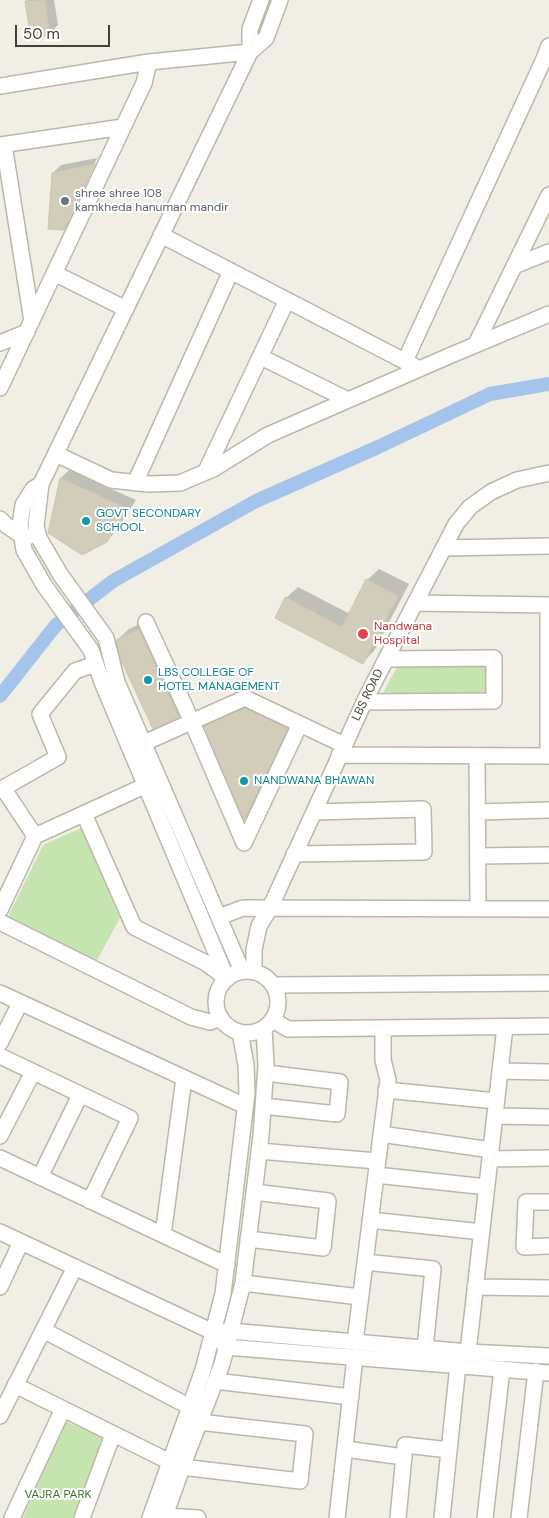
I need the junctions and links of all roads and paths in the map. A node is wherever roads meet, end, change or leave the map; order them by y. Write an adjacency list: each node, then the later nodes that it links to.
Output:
1 (261, 0): 4 (street)
2 (280, 0): 4 (street)
3 (549, 46): 6 (street)
4 (250, 52): 5 (street); 11 (street)
5 (150, 62): 7 (street); 8 (street)
6 (544, 70): 23 (street)
7 (0, 86)
8 (123, 127): 9 (street); 15 (street)
9 (2, 145): 19 (street)
10 (549, 195): 13 (street)
11 (161, 235): 14 (street); 17 (street)
12 (549, 252): 13 (street)
13 (514, 266): 21 (street)
14 (231, 271): 16 (street); 30 (street)
15 (54, 273): 17 (street); 19 (street)
16 (287, 300): 22 (street); 23 (street)
17 (126, 309): 27 (street)
18 (549, 314): 21 (street)
19 (29, 327): 20 (street); 25 (street)
20 (0, 343)
21 (476, 344): 24 (street)
22 (261, 357): 26 (street); 28 (street)
23 (406, 361): 24 (street)
24 (420, 368): 26 (street)
25 (0, 388)
26 (348, 400): 28 (street)
27 (56, 454): 30 (street); 31 (street)
28 (206, 472): 30 (street)
29 (549, 473): 36 (street, LBS ROAD)
30 (135, 483)
31 (41, 484): 33 (street); 34 (street)
32 (2, 525): 33 (street)
33 (22, 536): 34 (street); 40 (street)
34 (39, 538): 45 (street)
35 (549, 546): 36 (street)
36 (444, 548): 37 (street, LBS ROAD)
37 (415, 603): 38 (street); 41 (street, LBS ROAD)
38 (548, 605): 48 (street)
39 (146, 622): 43 (street)
40 (93, 657): 49 (street); 50 (street)
41 (386, 659): 42 (street, LBS ROAD); 42 (street)
42 (364, 702): 46 (street, LBS ROAD)
43 (192, 722): 44 (street); 44 (street); 45 (street)
44 (300, 724): 46 (street)
45 (144, 743): 49 (street)
46 (342, 750): 47 (street); 52 (street, LBS ROAD)
47 (476, 756): 48 (street); 53 (street)
48 (549, 756)
49 (153, 783): 54 (street); 63 (street); 66 (street)
50 (1, 789): 55 (street)
51 (549, 810): 53 (street)
52 (314, 812): 56 (street, LBS ROAD); 56 (street)
53 (477, 812): 58 (street)
54 (84, 814): 55 (street); 66 (street)
55 (35, 836): 62 (street)
56 (294, 854): 59 (street, LBS ROAD)
57 (549, 855): 58 (street)
58 (478, 856): 60 (street)
59 (270, 908): 60 (street); 63 (street); 65 (street, LBS ROAD)
60 (478, 909): 61 (street)
61 (549, 909)
62 (0, 910)
63 (219, 917): 65 (street)
64 (0, 922): 71 (street)
65 (248, 971): 66 (street); 68 (street)
66 (227, 979): 71 (street)
67 (549, 983): 68 (street)
68 (274, 985): 72 (street)
69 (0, 993): 70 (street)
70 (20, 1002): 77 (street); 83 (street)
71 (221, 1018): 76 (street)
72 (268, 1024): 75 (street); 76 (street); 82 (street)
73 (549, 1026): 74 (street)
74 (505, 1027): 75 (street); 79 (street)
75 (383, 1028): 84 (street)
76 (240, 1032): 86 (street)
77 (0, 1044)
78 (0, 1056): 80 (street)
79 (500, 1071): 81 (street); 88 (street)
80 (33, 1072): 85 (street); 91 (street)
81 (549, 1072)
82 (266, 1073): 87 (street); 87 (street)
83 (184, 1078): 86 (street); 105 (street)
84 (386, 1090): 88 (street); 90 (street)
85 (80, 1094): 97 (street); 100 (street)
86 (245, 1106): 110 (street)
87 (263, 1106): 92 (street)
88 (496, 1108): 89 (street); 93 (street)
89 (549, 1117)
90 (381, 1134): 93 (street); 96 (street)
91 (0, 1136)
92 (259, 1151): 96 (street); 99 (street)
93 (490, 1154): 95 (street); 98 (street)
94 (0, 1158): 97 (street)
95 (549, 1158)
96 (376, 1168): 98 (street); 102 (street)
97 (40, 1177): 100 (street)
98 (487, 1187): 104 (street)
99 (254, 1192): 106 (street); 106 (street)
100 (90, 1201): 105 (street)
101 (549, 1202): 108 (street)
102 (370, 1220): 104 (street); 109 (street)
103 (0, 1232): 107 (street)
104 (482, 1232): 114 (street)
105 (163, 1235): 110 (street)
106 (248, 1239): 112 (street)
107 (21, 1242): 111 (street); 113 (street)
108 (549, 1246)
109 (365, 1262): 116 (street); 121 (street)
110 (227, 1265): 119 (street)
111 (75, 1267): 117 (street); 119 (street)
112 (243, 1282): 116 (street); 118 (street)
113 (0, 1287)
114 (475, 1287): 115 (street); 123 (street)
115 (549, 1288)
116 (360, 1297): 122 (street)
117 (43, 1330): 129 (street); 131 (street)
118 (230, 1331): 119 (street); 120 (street); 122 (street)
119 (213, 1332): 120 (street); 131 (street)
120 (226, 1348): 122 (street); 128 (street)
121 (425, 1348): 122 (street); 123 (street)
122 (355, 1350): 125 (street); 130 (street)
123 (468, 1352): 124 (street)
124 (549, 1356)
125 (458, 1366): 126 (street); 137 (street)
126 (502, 1369): 127 (street); 147 (street)
127 (542, 1372): 148 (street)
128 (215, 1381): 130 (street); 134 (street)
129 (16, 1385): 132 (street); 133 (street)
130 (351, 1397): 136 (street)
131 (190, 1407): 139 (street)
132 (63, 1409): 135 (street); 141 (street)
133 (0, 1416)
134 (200, 1422): 139 (street); 139 (street)
135 (113, 1434): 139 (street); 142 (street)
136 (345, 1449): 138 (street); 144 (street)
137 (449, 1450): 138 (street); 146 (street)
138 (404, 1457): 145 (street)
139 (176, 1464): 140 (street)
140 (160, 1517): 143 (street)
141 (12, 1518)
142 (82, 1518)
143 (198, 1518)
144 (338, 1518)
145 (398, 1518)
146 (442, 1518)
147 (485, 1518)
148 (519, 1518)

